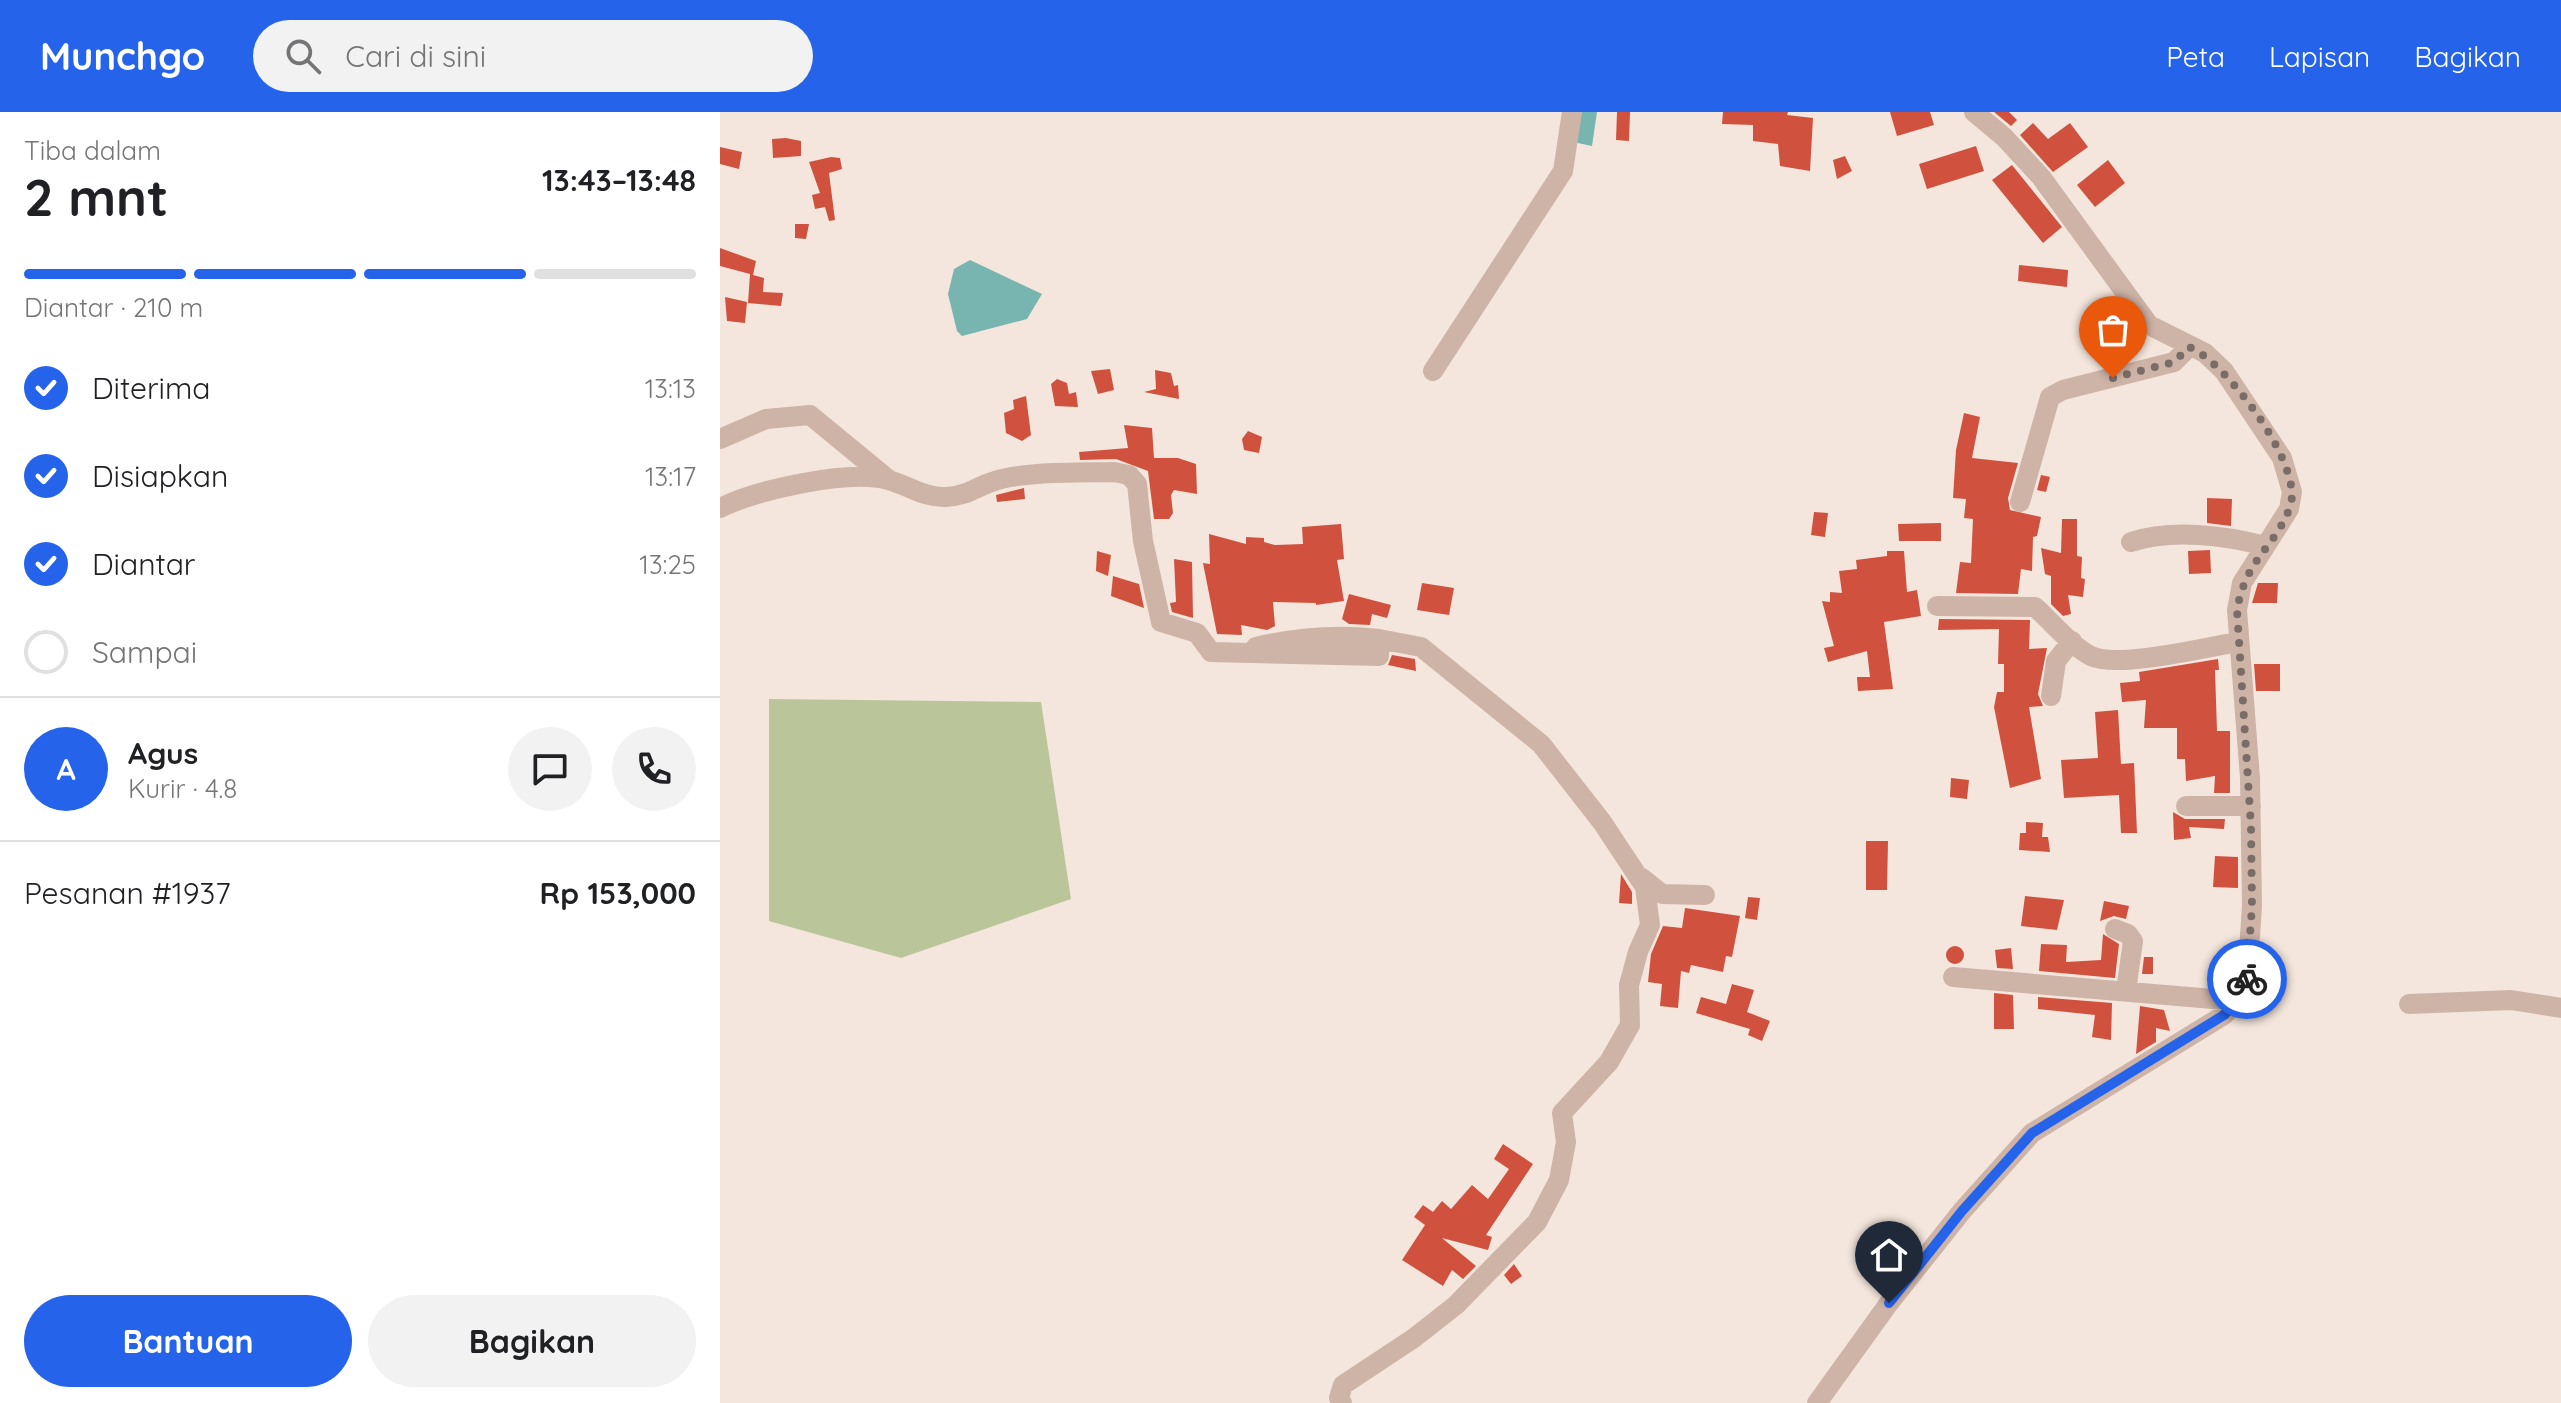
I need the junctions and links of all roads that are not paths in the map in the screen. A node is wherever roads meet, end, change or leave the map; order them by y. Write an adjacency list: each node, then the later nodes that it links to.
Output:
1 (1572, 112): 4 (street)
2 (1974, 112): 3 (street)
3 (2189, 347): 7 (street); 10 (street)
4 (1433, 371)
5 (720, 439): 6 (street)
6 (889, 480): 8 (street); 17 (street)
7 (2020, 502)
8 (720, 508)
9 (2131, 542): 10 (street)
10 (2265, 546): 13 (street)
11 (1937, 606): 12 (street)
12 (2072, 641): 13 (street); 14 (street)
13 (2238, 642): 16 (street)
14 (2051, 696)
15 (2186, 806): 16 (street)
16 (2251, 806): 22 (street)
17 (1639, 875): 18 (street); 25 (street)
18 (1705, 895)
19 (2115, 929): 21 (street)
20 (1953, 977): 21 (street)
21 (2126, 991): 22 (street)
22 (2237, 1001): 26 (street)
23 (2409, 1004): 24 (street)
24 (2561, 1008)
25 (1342, 1403)
26 (1817, 1403)

